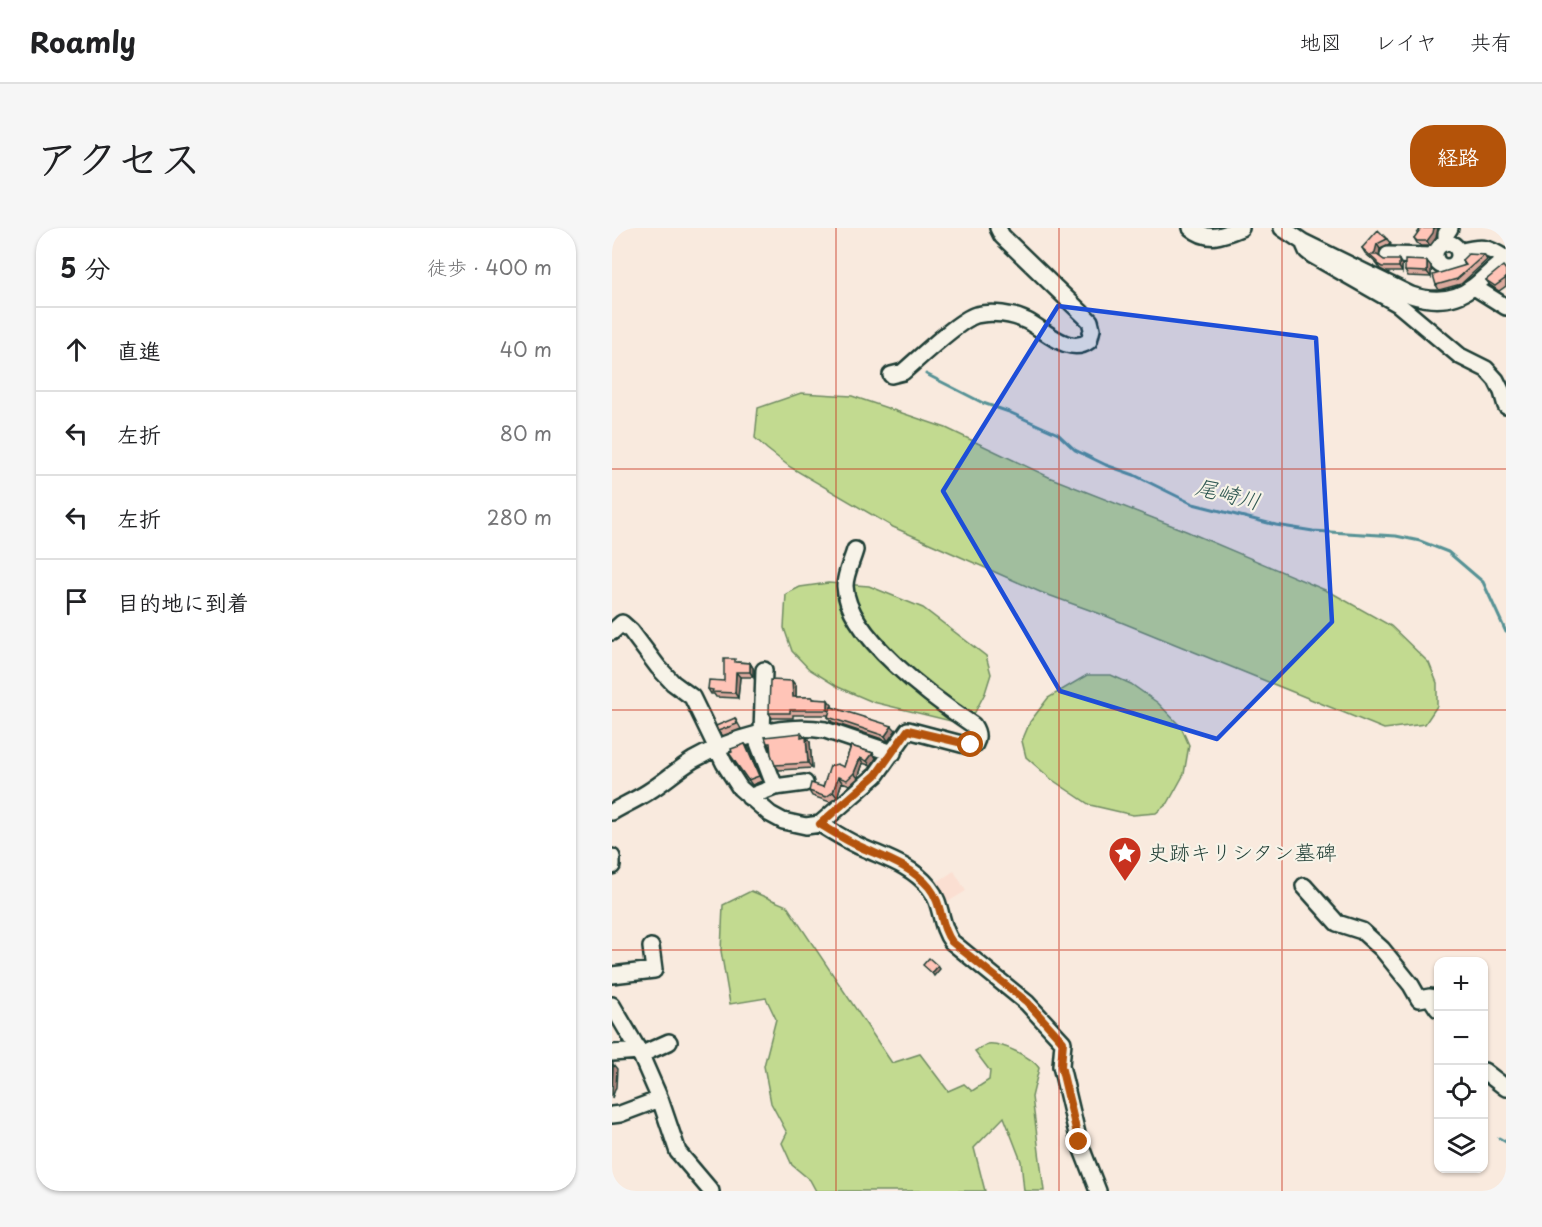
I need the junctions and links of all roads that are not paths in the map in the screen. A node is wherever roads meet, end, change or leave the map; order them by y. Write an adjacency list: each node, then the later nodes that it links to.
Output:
1 (998, 228): 12 (street)
2 (1191, 228): 3 (street)
3 (1241, 228)
4 (1294, 233): 10 (street); 13 (street)
5 (1448, 235): 6 (street); 8 (street)
6 (1459, 252): 8 (street); 9 (street)
7 (1388, 255): 8 (street)
8 (1435, 256)
9 (1506, 259): 10 (street)
10 (1474, 287): 11 (street)
11 (1506, 307)
12 (891, 375)
13 (1506, 406)
14 (855, 550): 19 (street)
15 (615, 623): 18 (street)
16 (764, 669): 17 (street)
17 (759, 734): 18 (street); 19 (street); 21 (street)
18 (717, 748): 22 (street); 23 (street)
19 (893, 753): 24 (street)
20 (805, 783): 21 (street)
21 (775, 787): 22 (street)
22 (749, 797): 24 (street)
23 (612, 812)
24 (820, 824): 40 (street)
25 (612, 857): 26 (street)
26 (612, 866)
27 (1304, 886): 30 (street)
28 (651, 947): 29 (street)
29 (612, 975)
30 (1434, 1003)
31 (612, 1005): 34 (street)
32 (669, 1042): 34 (street)
33 (612, 1053): 34 (street)
34 (640, 1053): 37 (street)
35 (1488, 1074): 36 (street)
36 (1506, 1088)
37 (660, 1099): 38 (street); 39 (street)
38 (612, 1115)
39 (711, 1191)
40 (1098, 1191)

